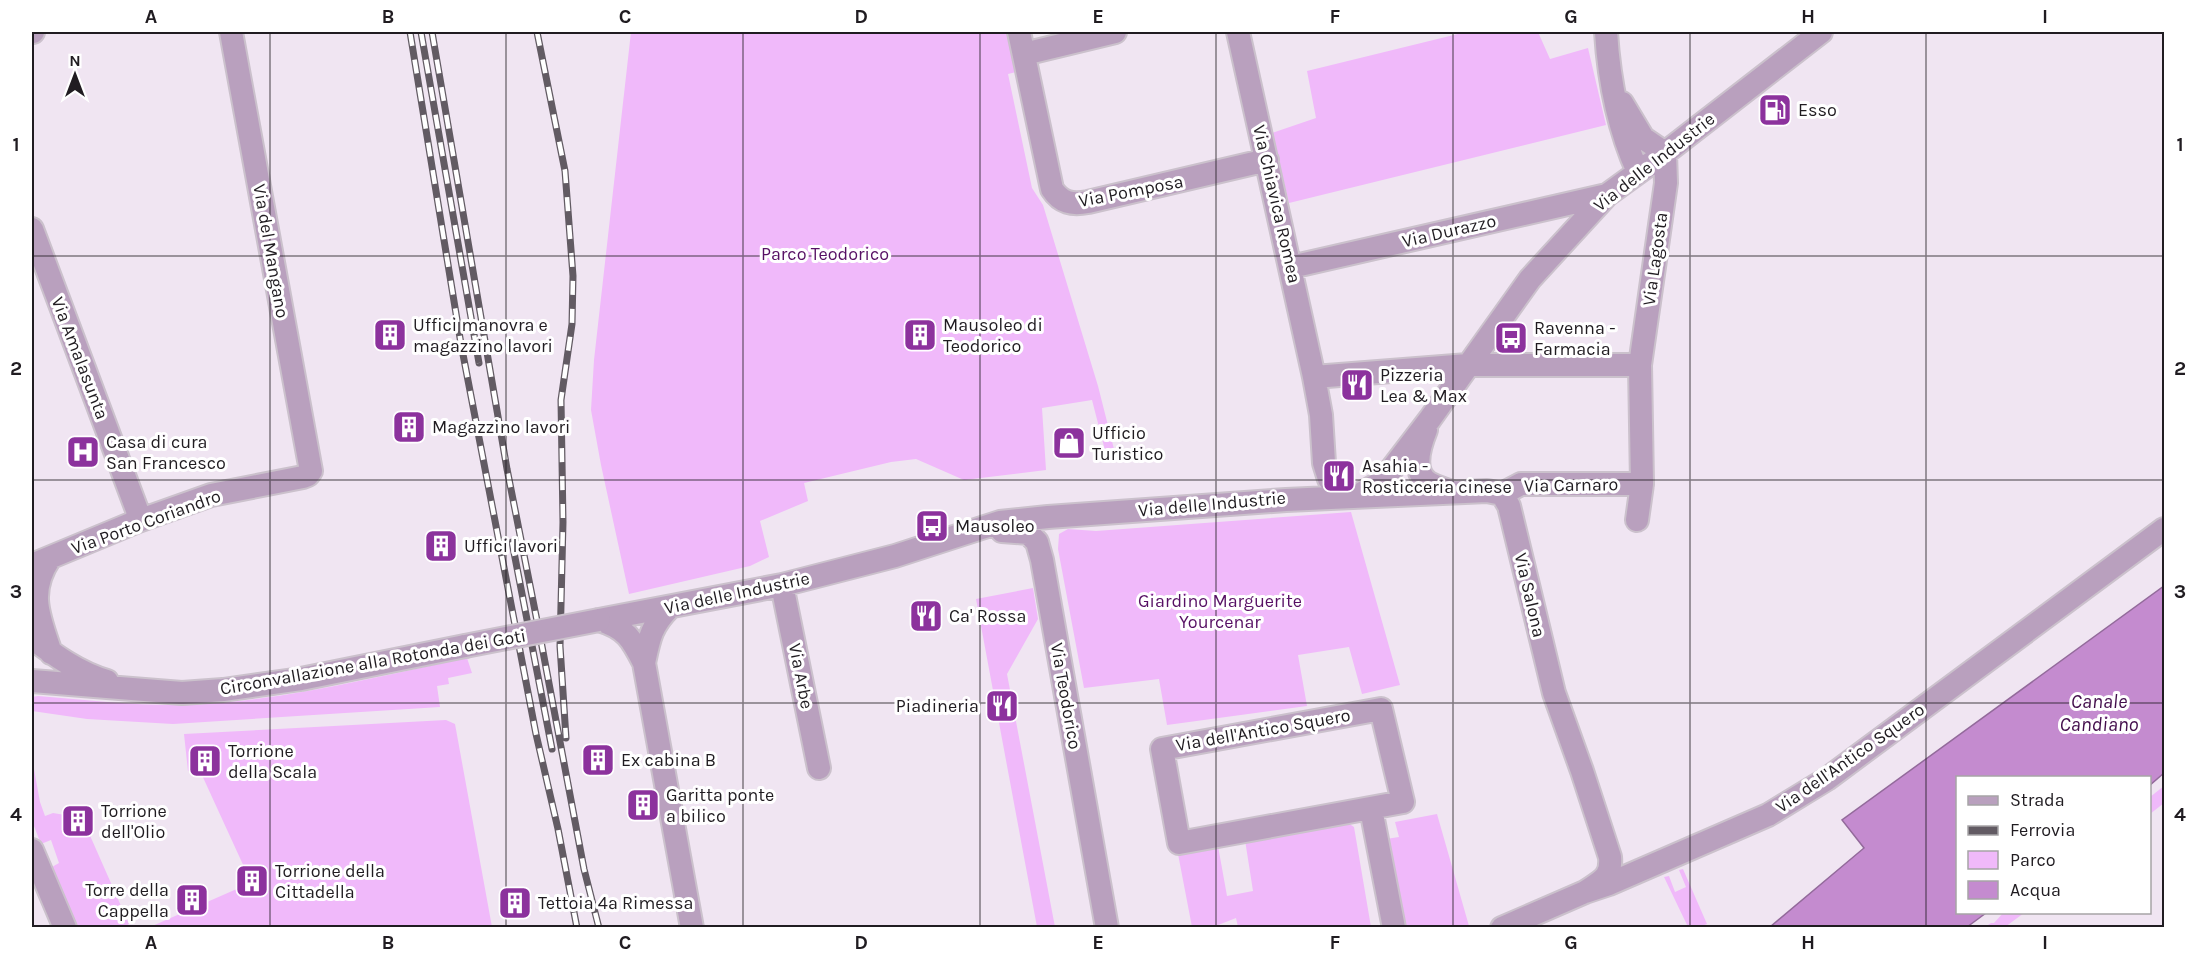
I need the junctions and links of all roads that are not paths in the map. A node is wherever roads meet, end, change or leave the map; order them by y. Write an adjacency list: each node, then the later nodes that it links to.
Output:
1 (231, 32): 20 (street, Via del Mangano)
2 (1019, 32): 7 (street, Via Pomposa)
3 (1115, 32): 7 (street)
4 (1238, 32): 10 (street, Via Chiavica Romea)
5 (1606, 32): 8 (street)
6 (1821, 32): 9 (street, Via delle Industrie)
7 (1024, 54): 10 (street, Via Pomposa)
8 (1614, 90): 9 (street); 11 (street)
9 (1665, 153): 11 (street, Via delle Industrie); 16 (street, Via Lagosta)
10 (1267, 160): 14 (street, Via Chiavica Romea)
11 (1638, 172): 12 (street, Via delle Industrie)
12 (1607, 195): 14 (street, Via Durazzo); 15 (street, Via delle Industrie)
13 (32, 229): 27 (street, Via Amalasunta)
14 (1291, 267): 17 (street, Via Chiavica Romea)
15 (1468, 365): 16 (street); 17 (street); 18 (street, Via delle Industrie)
16 (1640, 365): 21 (street, Via Lagosta)
17 (1314, 377): 19 (street, Via Chiavica Romea)
18 (1430, 419): 22 (street); 24 (street, Via delle Industrie)
19 (1324, 463): 24 (street); 25 (street, Via delle Industrie)
20 (311, 471): 27 (street, Via Porto Coriandro)
21 (1642, 484): 23 (street, Via Carnaro); 26 (street, Via Lagosta)
22 (1452, 492): 23 (street); 24 (street)
23 (1502, 494): 43 (street, Via Salona)
24 (1355, 497): 25 (street)
25 (1286, 500): 29 (street, Via delle Industrie)
26 (1637, 520)
27 (138, 521): 30 (street, Via Porto Coriandro)
28 (2164, 529): 43 (street, Via dell'Antico Squero)
29 (963, 533): 31 (street, Via delle Industrie); 46 (street, Via Teodorico)
30 (41, 562): 32 (street, Via Porto Coriandro)
31 (782, 585): 33 (street, Via delle Industrie); 40 (street, Via Arbe)
32 (34, 597): 36 (street, Via Porto Coriandro)
33 (669, 608): 34 (street, Via delle Industrie); 37 (street)
34 (599, 620): 37 (street); 39 (street, Circonvallazione alla Rotonda dei Goti, bridge)
35 (32, 638): 36 (street, Circonvallazione alla Rotonda dei Goti)
36 (51, 653): 39 (street, Circonvallazione alla Rotonda dei Goti)
37 (644, 663): 45 (street)
38 (33, 682): 39 (street, Circonvallazione alla Rotonda dei Goti)
39 (146, 691)
40 (819, 768)
41 (1371, 809): 41 (street, Via dell'Antico Squero); 47 (street)
42 (32, 850): 44 (street)
43 (1585, 892): 48 (street, Via dell'Antico Squero)
44 (65, 927)
45 (692, 927)
46 (1107, 927)
47 (1394, 927)
48 (1502, 927)

